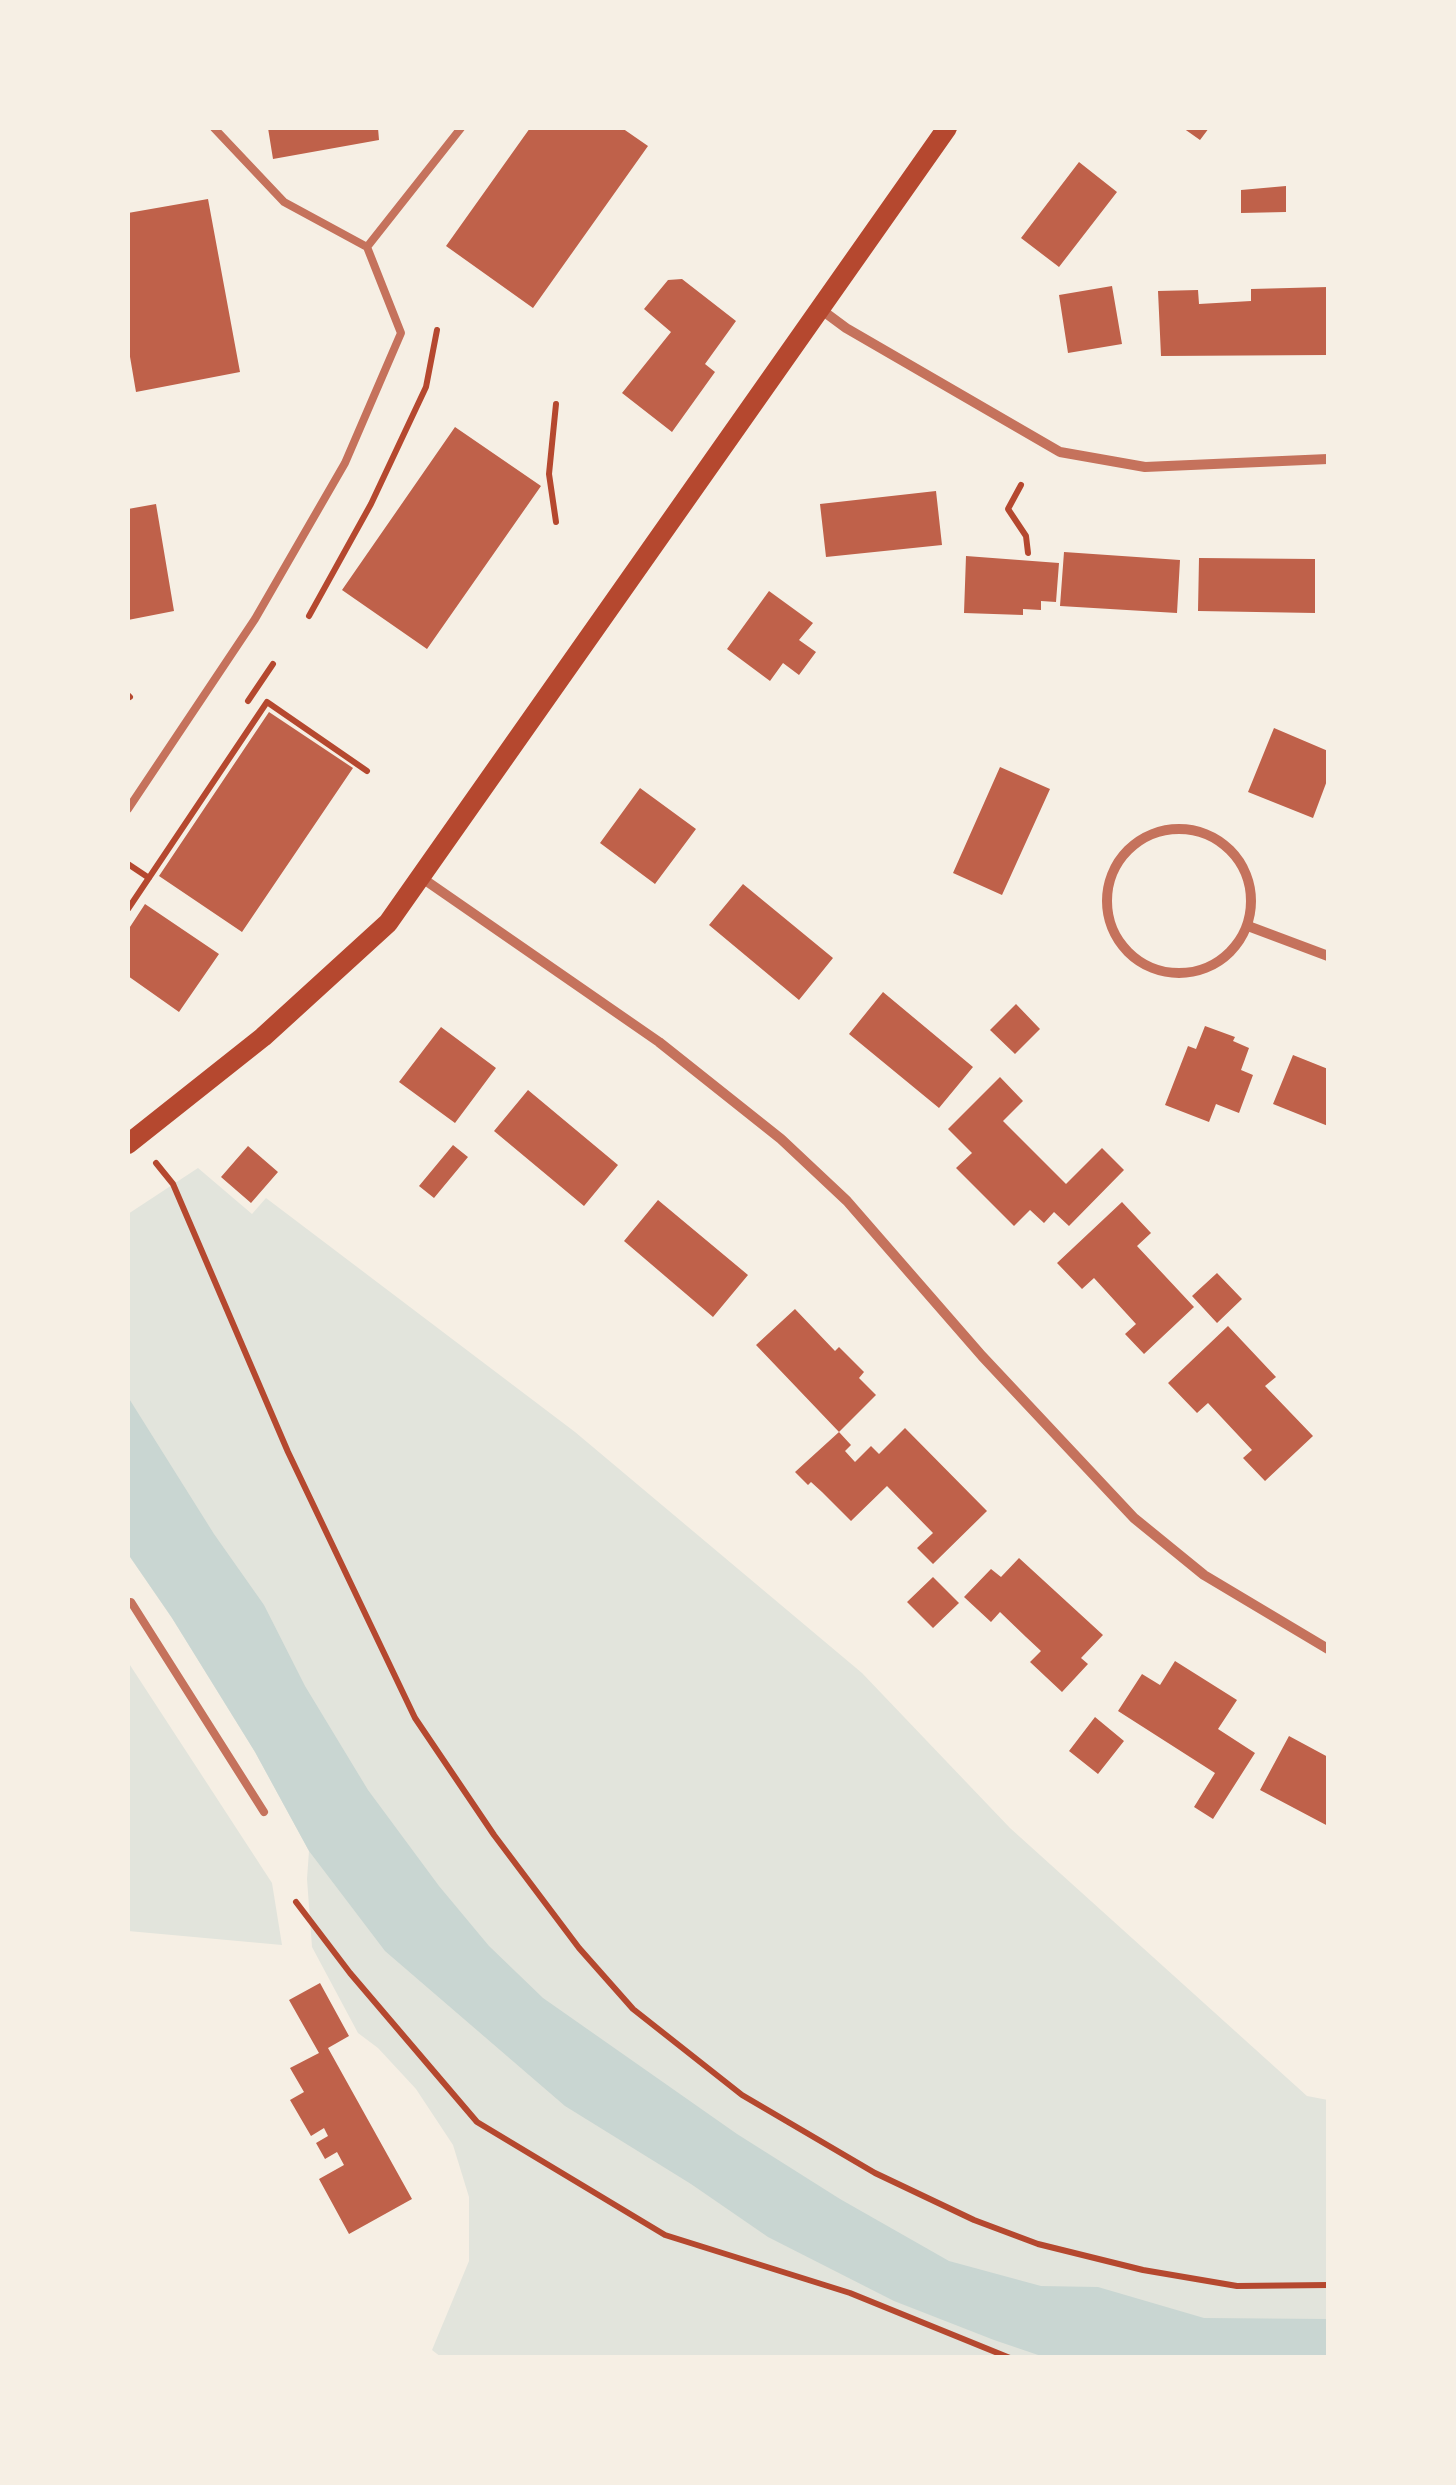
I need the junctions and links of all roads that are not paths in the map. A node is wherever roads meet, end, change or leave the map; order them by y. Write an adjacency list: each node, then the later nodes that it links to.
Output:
1 (214, 128): 4 (lane)
2 (461, 128): 4 (lane)
3 (948, 128): 5 (main road)
4 (367, 247): 7 (lane)
5 (818, 308): 6 (street); 8 (main road)
6 (1328, 459)
7 (128, 808)
8 (422, 878): 11 (main road); 13 (street)
9 (1248, 926): 9 (street); 10 (street)
10 (1328, 956)
11 (132, 1140)
12 (129, 1600): 14 (lane)
13 (1328, 1649)
14 (264, 1812)

